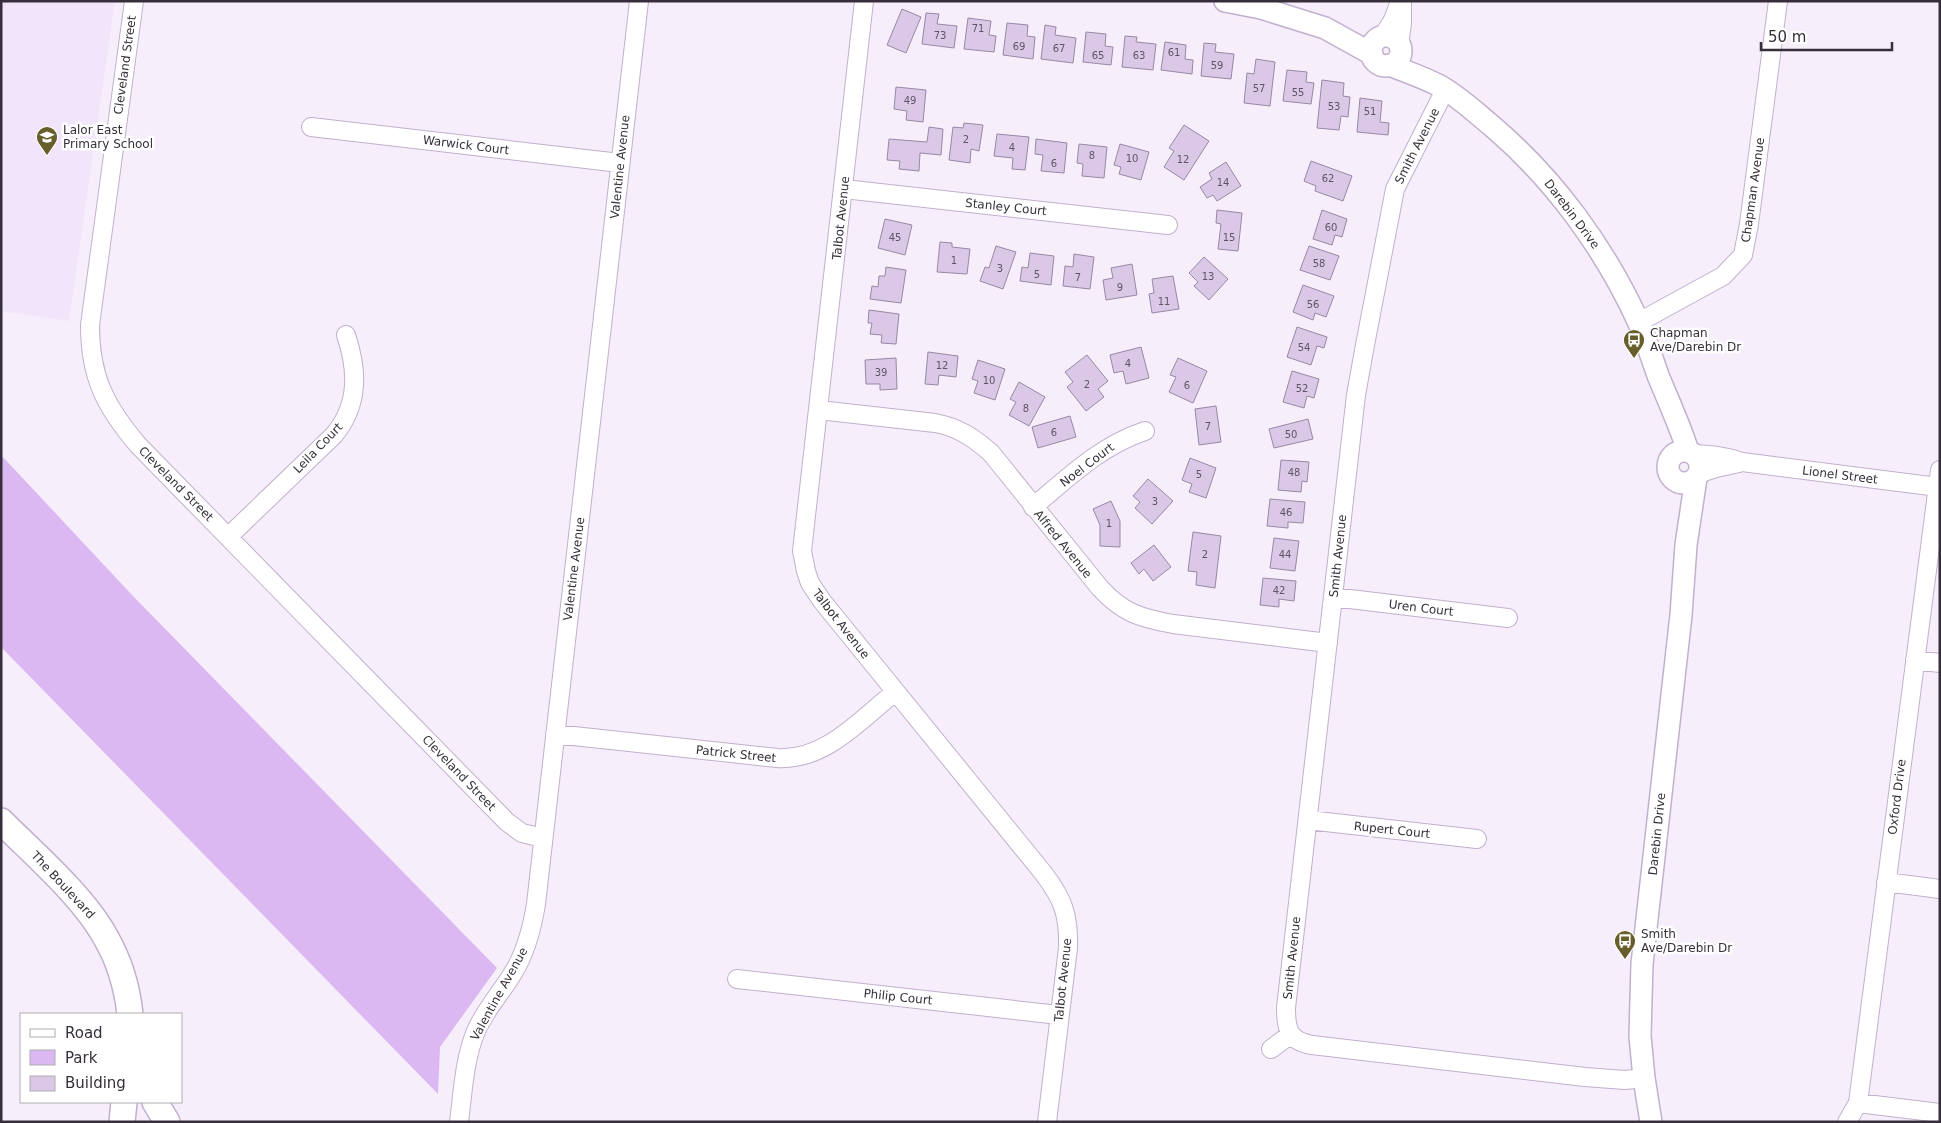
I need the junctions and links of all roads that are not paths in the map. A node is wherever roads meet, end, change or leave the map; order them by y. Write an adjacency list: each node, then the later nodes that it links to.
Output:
1 (134, 1): 20 (street, Cleveland Street)
2 (639, 1): 10 (street, Valentine Avenue)
3 (864, 1): 11 (street, Talbot Avenue)
4 (1225, 1): 7 (street, Darebin Drive)
5 (1401, 1): 7 (street)
6 (1778, 1): 13 (street, Chapman Avenue)
7 (1387, 48): 8 (street, Darebin Drive)
8 (1442, 88): 13 (street, Darebin Drive); 21 (street, Smith Avenue)
9 (311, 127): 10 (street, Warwick Court)
10 (620, 163): 27 (street, Valentine Avenue)
11 (844, 188): 12 (street, Stanley Court); 15 (street, Talbot Avenue)
12 (1168, 225)
13 (1638, 322): 17 (street, Darebin Drive)
14 (346, 335): 20 (street, Leila Court)
15 (819, 410): 19 (street, Alfred Avenue); 26 (street, Talbot Avenue)
16 (1145, 431): 19 (street, Noel Court)
17 (1687, 466): 18 (street, Lionel Street); 39 (street, Darebin Drive)
18 (1939, 478): 24 (street, Oxford Drive)
19 (1033, 507): 23 (street, Alfred Avenue)
20 (228, 537): 30 (street, Cleveland Street)
21 (1333, 597): 22 (street, Uren Court); 23 (street, Smith Avenue)
22 (1508, 618)
23 (1328, 643): 29 (street, Smith Avenue)
24 (1915, 660): 25 (street); 32 (street, Oxford Drive)
25 (1940, 663)
26 (895, 692): 27 (street, Patrick Street); 36 (street, Talbot Avenue)
27 (555, 734): 30 (street, Valentine Avenue)
28 (1, 820): 35 (main road, The Boulevard)
29 (1308, 820): 31 (street, Rupert Court); 37 (street, Smith Avenue)
30 (543, 838): 46 (street, Valentine Avenue)
31 (1477, 839)
32 (1886, 882): 33 (street); 42 (street, Oxford Drive)
33 (1940, 889)
34 (738, 979): 36 (street, Philip Court)
35 (130, 1013)
36 (1059, 1015): 47 (street, Talbot Avenue)
37 (1291, 1034): 38 (street); 39 (street)
38 (1271, 1049)
39 (1644, 1078): 48 (street, Darebin Drive)
40 (124, 1103): 44 (main road)
41 (156, 1103): 45 (main road)
42 (1858, 1103): 43 (street); 49 (street, Oxford Drive)
43 (1940, 1113)
44 (122, 1122)
45 (167, 1122)
46 (459, 1122)
47 (1047, 1122)
48 (1651, 1122)
49 (1847, 1122)

